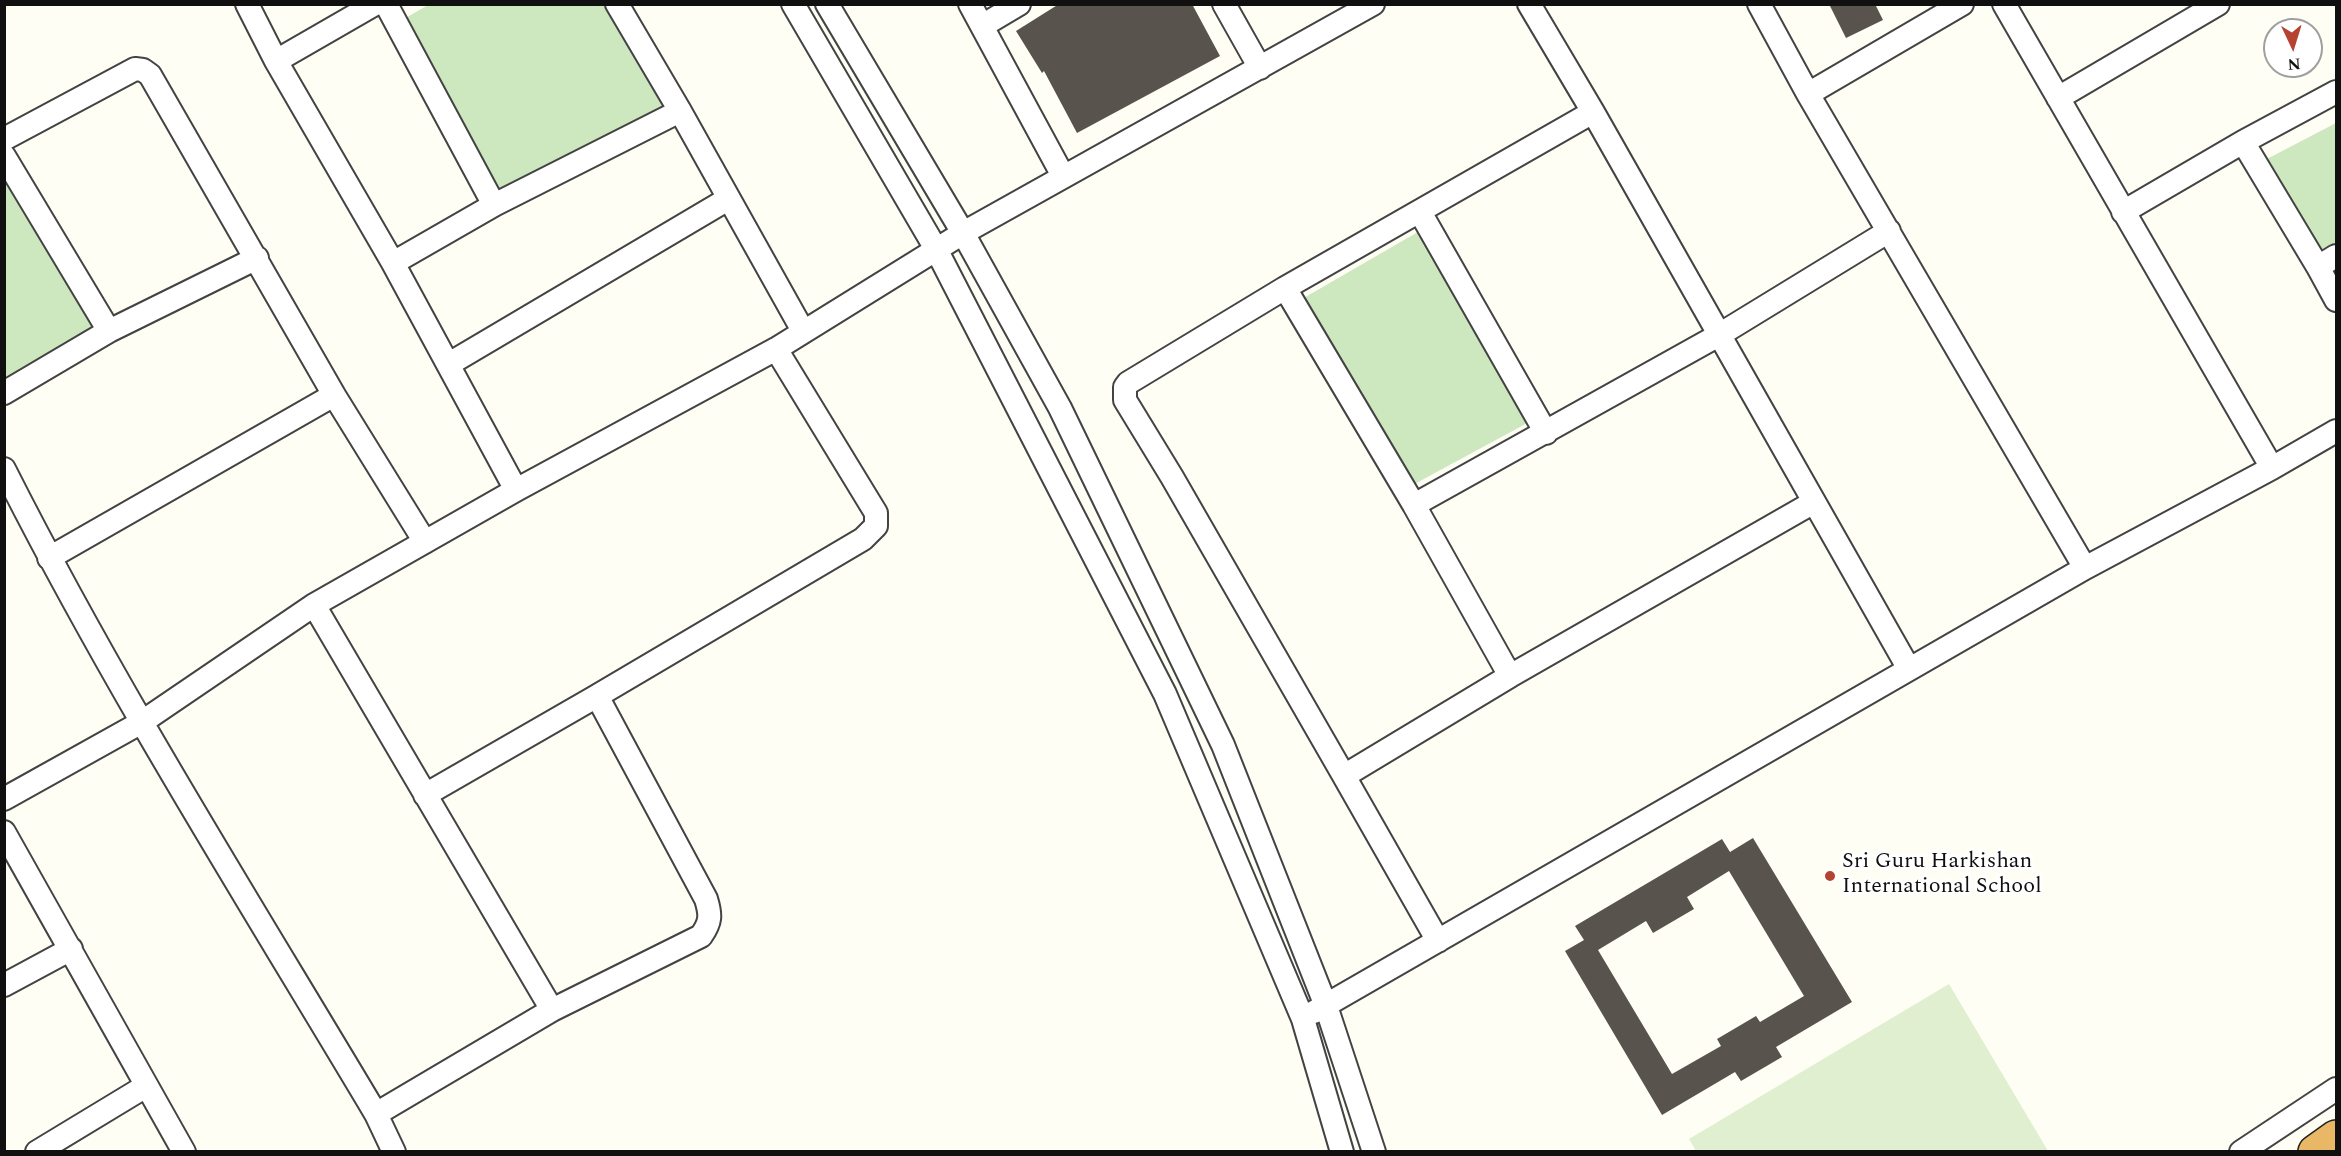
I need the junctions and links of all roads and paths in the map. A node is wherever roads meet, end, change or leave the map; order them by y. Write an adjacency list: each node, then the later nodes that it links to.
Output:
1 (246, 4): 17 (street)
2 (375, 4): 17 (street)
3 (386, 4): 29 (street)
4 (617, 4): 22 (street)
5 (794, 4): 34 (street)
6 (827, 4): 33 (street)
7 (970, 4): 16 (street)
8 (1019, 4): 16 (street)
9 (1224, 4): 18 (street)
10 (1373, 4): 18 (street)
11 (1529, 4): 23 (street)
12 (1759, 4): 20 (street)
13 (1962, 4): 20 (street)
14 (2004, 4): 21 (street)
15 (2218, 4): 21 (street)
16 (982, 26): 27 (street)
17 (276, 61): 37 (street)
18 (1260, 68): 27 (street)
19 (2337, 92): 25 (street)
20 (1808, 94): 32 (street)
21 (2058, 98): 31 (street)
22 (680, 111): 28 (street); 29 (street)
23 (1593, 112): 30 (street); 42 (street)
24 (4, 139): 35 (street)
25 (2243, 142): 31 (street); 36 (street)
26 (4, 156): 40 (street)
27 (1063, 176): 33 (street)
28 (728, 199): 41 (street); 44 (street)
29 (494, 205): 37 (street)
30 (1420, 212): 38 (street); 48 (street)
31 (2123, 212): 49 (street)
32 (1888, 231): 42 (street); 56 (street)
33 (963, 233): 34 (street); 69 (street)
34 (936, 249): 41 (street); 71 (street)
35 (256, 258): 40 (street); 46 (street)
36 (2327, 261): 39 (street)
37 (393, 263): 44 (street)
38 (1285, 288): 53 (street); 62 (street)
39 (2337, 300)
40 (109, 331): 45 (street)
41 (803, 331): 43 (street)
42 (1719, 334): 48 (street); 52 (street)
43 (776, 349): 51 (street); 60 (street)
44 (449, 364): 51 (street)
45 (4, 393)
46 (334, 395): 54 (street); 55 (street)
47 (2337, 431): 49 (street)
48 (1546, 433): 53 (street)
49 (2272, 468): 56 (street)
50 (4, 470): 55 (street)
51 (516, 490): 54 (street)
52 (1814, 502): 58 (street); 59 (street)
53 (1414, 505): 59 (street)
54 (424, 542): 57 (street)
55 (49, 558): 61 (street)
56 (2085, 568): 58 (street)
57 (314, 605): 61 (street); 63 (street)
58 (1909, 669): 66 (street)
59 (1510, 676): 62 (street)
60 (597, 696): 63 (street); 70 (street)
61 (142, 722): 64 (street); 74 (street)
62 (1344, 776): 66 (street)
63 (425, 795): 70 (street)
64 (4, 799)
65 (4, 832): 67 (street)
66 (1438, 941): 69 (street)
67 (71, 949): 68 (street); 72 (street)
68 (4, 985)
69 (1326, 1006): 71 (street); 80 (street)
70 (552, 1010): 74 (street)
71 (1303, 1019): 79 (street)
72 (146, 1086): 76 (street); 77 (street)
73 (2337, 1089): 81 (street)
74 (376, 1114): 78 (street)
75 (2337, 1137): 82 (highway)
76 (37, 1152)
77 (184, 1152)
78 (394, 1152)
79 (1342, 1152)
80 (1374, 1152)
81 (2241, 1152)
82 (2315, 1152)

